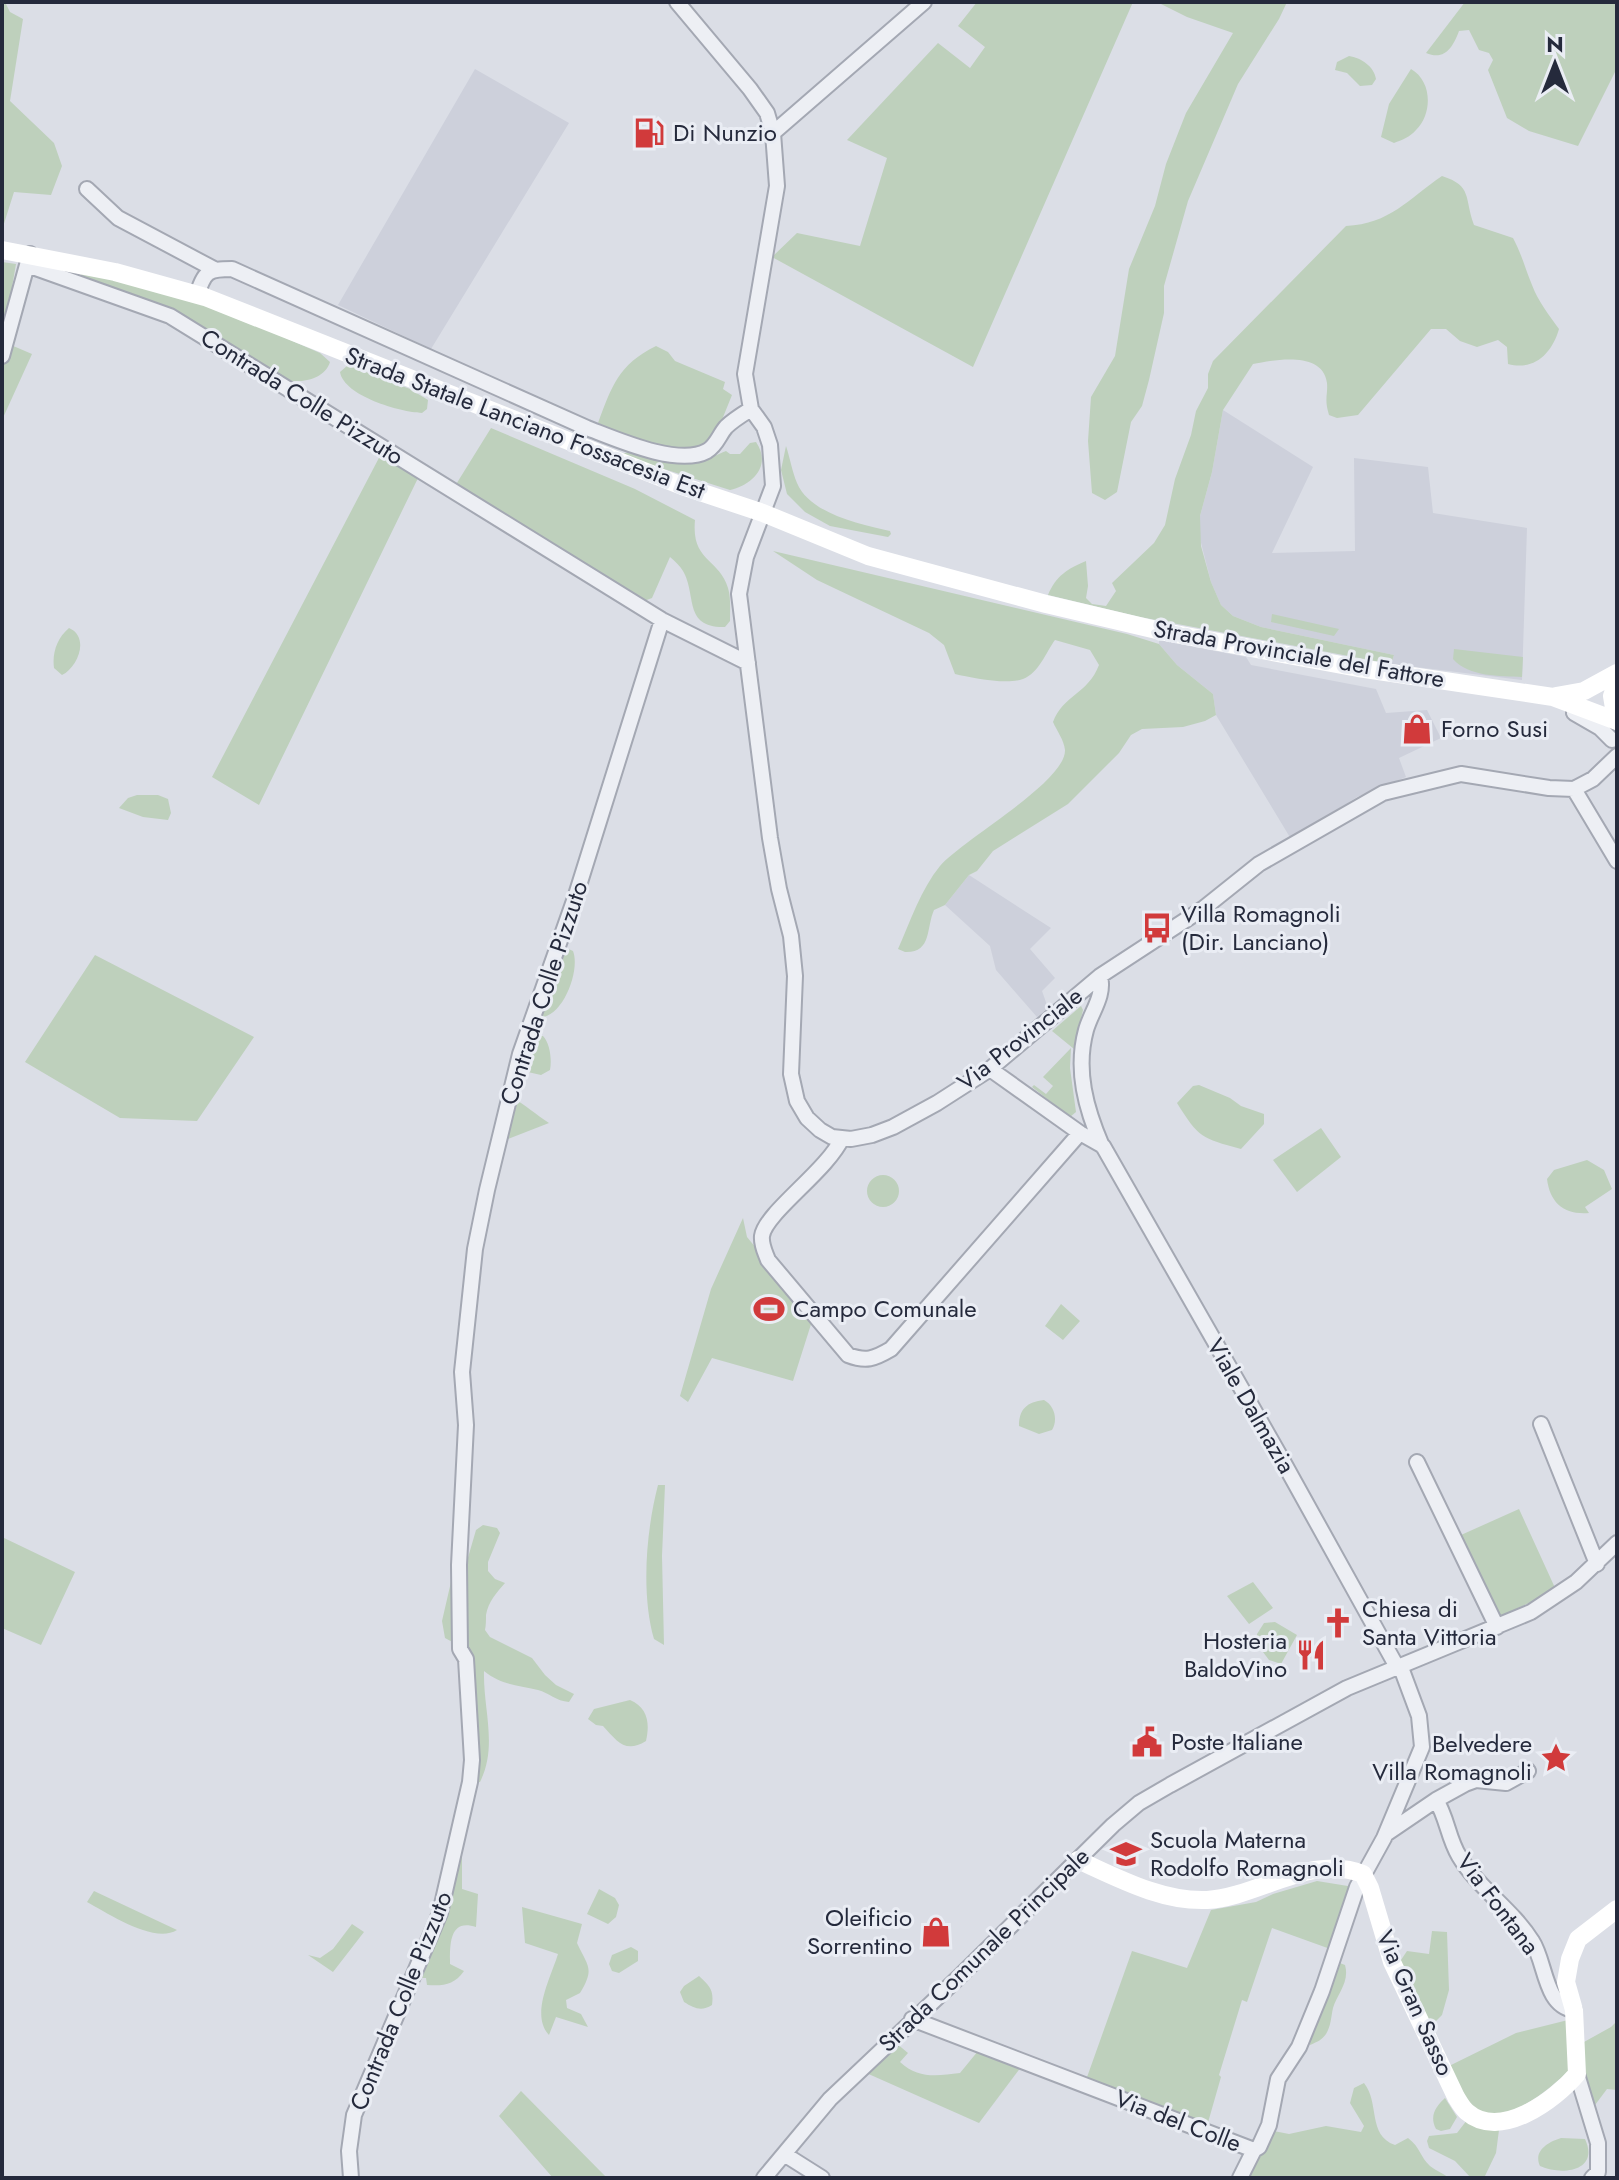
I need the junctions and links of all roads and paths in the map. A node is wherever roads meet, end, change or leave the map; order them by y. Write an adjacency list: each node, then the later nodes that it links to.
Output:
1 (677, 2): 3 (street)
2 (924, 2): 3 (street)
3 (773, 133): 10 (street)
4 (87, 189): 7 (street)
5 (2, 250): 6 (main road, Strada Statale Lanciano Fossacesia Est)
6 (29, 260): 8 (main road, Strada Statale Lanciano Fossacesia Est); 9 (street); 13 (street, Contrada Colle Pizzuto)
7 (214, 269): 8 (street); 10 (street)
8 (197, 294): 11 (main road, Strada Statale Lanciano Fossacesia Est)
9 (2, 356)
10 (751, 409): 11 (street)
11 (763, 513): 12 (main road, Strada Statale Lanciano Fossacesia Est); 14 (street)
12 (1046, 604): 17 (main road, Strada Provinciale del Fattore)
13 (662, 620): 14 (street); 46 (street, Contrada Colle Pizzuto)
14 (748, 663): 27 (street)
15 (1617, 673): 18 (main road, Strada Provinciale del Fattore)
16 (1617, 683): 19 (main road)
17 (1528, 692): 18 (main road, Strada Provinciale del Fattore); 20 (street)
18 (1553, 697): 19 (main road, Strada Provinciale del Fattore)
19 (1617, 720): 20 (street)
20 (1612, 740): 21 (street)
21 (1611, 761): 22 (street)
22 (1574, 789): 23 (street); 24 (street, Via Provinciale)
23 (1617, 861)
24 (1100, 976): 25 (street, Via Provinciale); 28 (street, Viale Dalmazia)
25 (990, 1069): 26 (street); 27 (street, Via Provinciale)
26 (1080, 1133): 27 (street); 28 (street)
27 (842, 1138)
28 (1103, 1146): 34 (street, Viale Dalmazia)
29 (1541, 1424): 32 (street)
30 (1417, 1462): 33 (street)
31 (1617, 1543): 32 (street, Strada Comunale Principale)
32 (1597, 1564): 33 (street, Strada Comunale Principale)
33 (1497, 1627): 34 (street, Strada Comunale Principale)
34 (1398, 1666): 37 (street); 38 (street, Strada Comunale Principale)
35 (1528, 1771): 36 (street)
36 (1436, 1800): 37 (street); 41 (street, Via Fontana)
37 (1385, 1834): 39 (street)
38 (1078, 1860): 39 (main road); 42 (street, Strada Comunale Principale)
39 (1363, 1874): 43 (main road, Via Gran Sasso); 44 (street, Via del Colle)
40 (1617, 1909): 41 (main road)
41 (1574, 2010): 43 (main road)
42 (912, 2019): 44 (street, Via del Colle); 45 (street, Strada Comunale Principale)
43 (1577, 2074): 50 (street)
44 (1254, 2150): 49 (street)
45 (784, 2154): 47 (street, Strada Comunale Principale); 48 (street)
46 (351, 2178)
47 (764, 2178)
48 (822, 2178)
49 (1240, 2178)
50 (1592, 2178)

